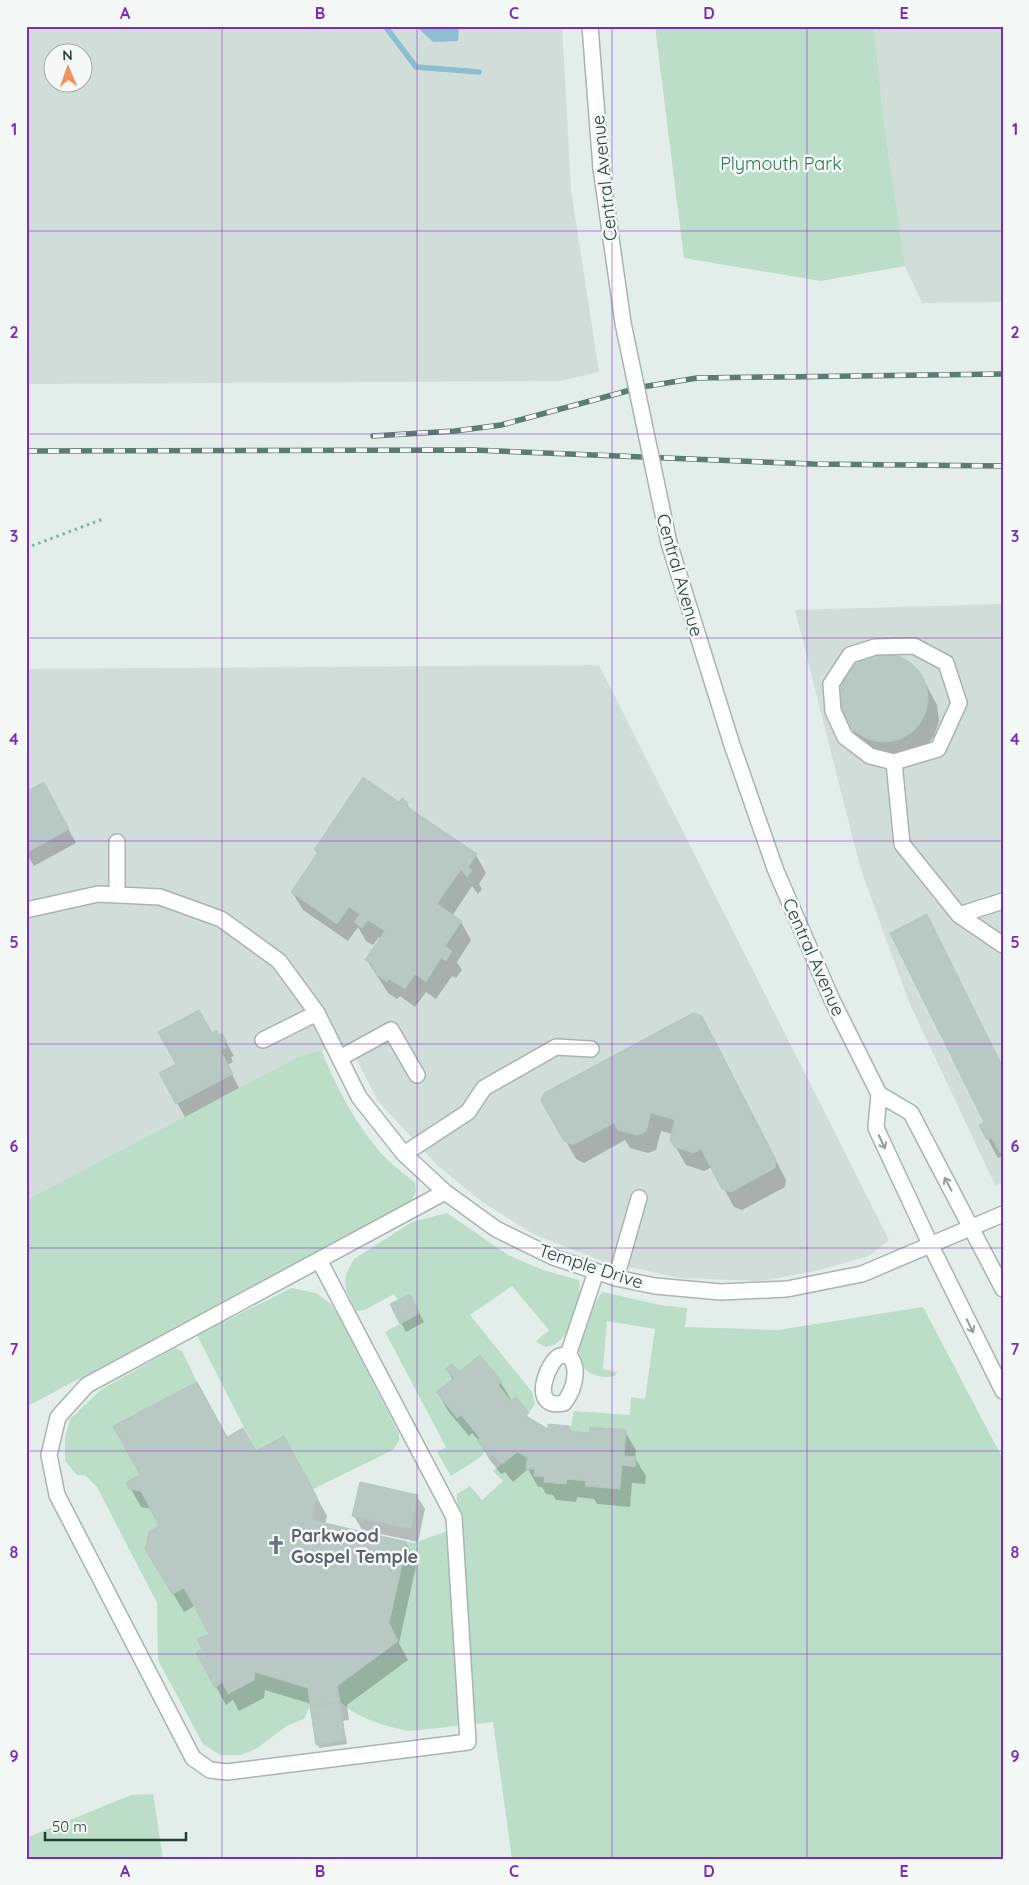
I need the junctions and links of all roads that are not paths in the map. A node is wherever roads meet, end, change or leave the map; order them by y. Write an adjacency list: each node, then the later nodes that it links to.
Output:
1 (590, 26): 14 (street, Central Avenue, bridge)
2 (894, 762): 2 (street); 7 (street)
3 (117, 842): 4 (street)
4 (116, 895): 6 (street, Temple Drive); 9 (street, Temple Drive)
5 (1003, 901): 7 (street)
6 (26, 910)
7 (959, 915): 8 (street)
8 (1003, 945)
9 (317, 1013): 10 (street); 12 (street, Temple Drive)
10 (262, 1040)
11 (591, 1049): 15 (street)
12 (340, 1058): 13 (street); 15 (street, Temple Drive)
13 (417, 1075)
14 (879, 1094): 19 (street, one-way to 14); 20 (street, one-way to 20)
15 (404, 1154): 16 (street, Temple Drive)
16 (445, 1192): 21 (street); 22 (street, Temple Drive)
17 (639, 1198): 23 (street)
18 (1003, 1214): 19 (street, Temple Drive)
19 (970, 1228): 20 (street, Temple Drive); 24 (street)
20 (931, 1246): 23 (street, Temple Drive); 26 (street, one-way to 26)
21 (319, 1260): 21 (street)
22 (596, 1272): 23 (street, Temple Drive); 25 (street)
23 (616, 1278)
24 (1003, 1290)
25 (568, 1356)
26 (1003, 1391)

